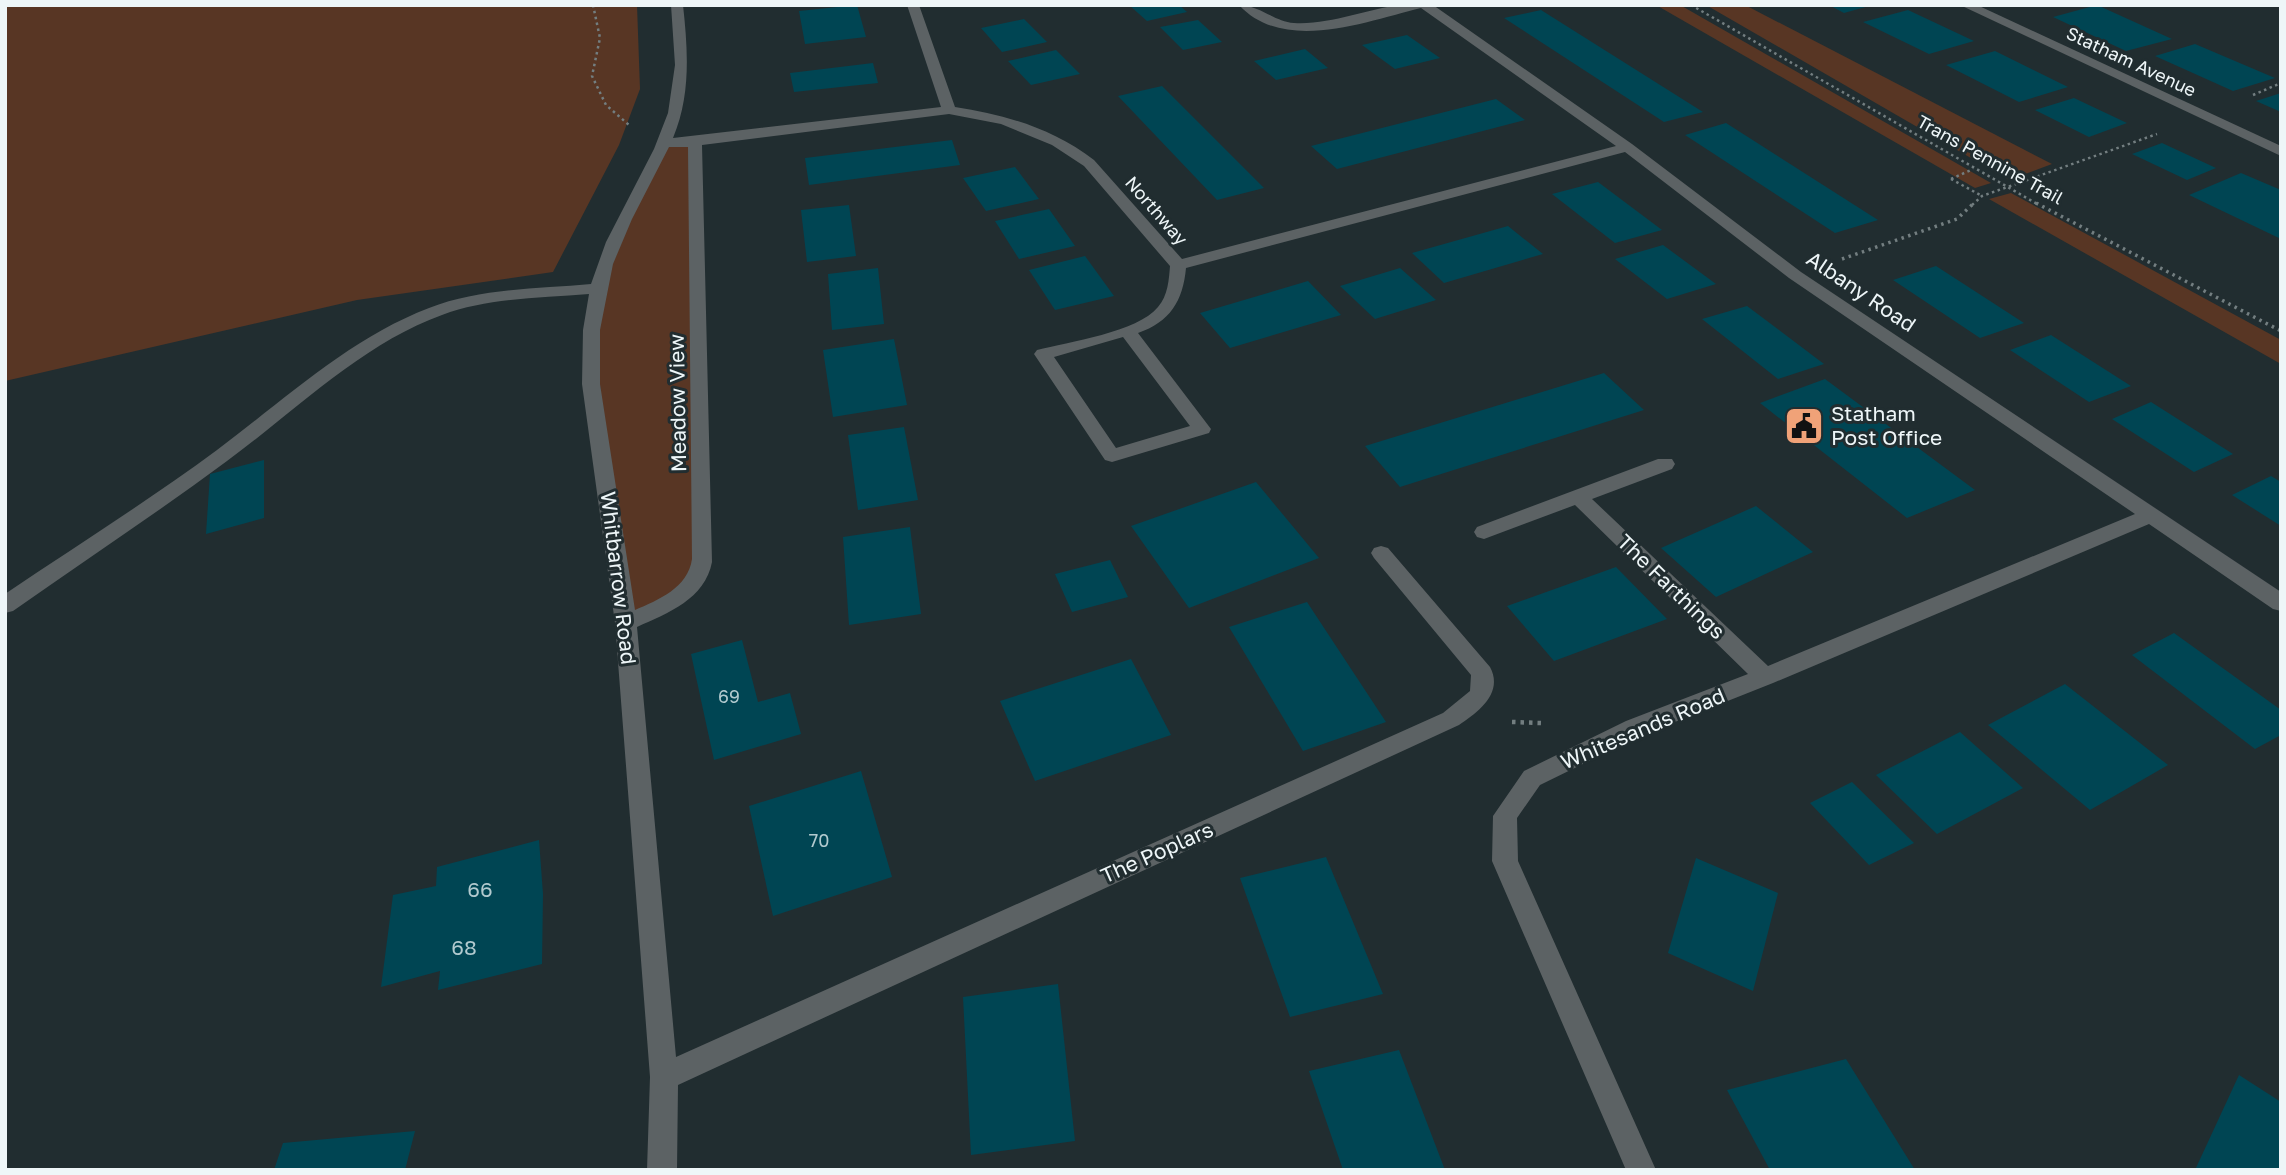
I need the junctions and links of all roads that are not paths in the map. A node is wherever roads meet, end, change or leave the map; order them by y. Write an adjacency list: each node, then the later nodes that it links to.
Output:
1 (677, 5): 8 (street, Whitbarrow Road)
2 (914, 5): 7 (street)
3 (1245, 5): 4 (street)
4 (1417, 5)
5 (1425, 5): 10 (street, Albany Road)
6 (1966, 5): 11 (street, Statham Avenue)
7 (949, 110): 9 (street, Northway); 12 (street, Northway)
8 (666, 137): 9 (street, Northway); 13 (street, Whitbarrow Road)
9 (695, 142): 22 (street, Meadow View)
10 (1627, 147): 12 (street, Northway); 17 (street, Albany Road)
11 (2281, 152)
12 (1178, 265): 14 (street)
13 (597, 288): 21 (street); 22 (street, Whitbarrow Road)
14 (1126, 331): 14 (street)
15 (1665, 464): 16 (street)
16 (1578, 497): 18 (street); 23 (street, The Farthings)
17 (2150, 515): 20 (street, Albany Road); 23 (street, Whitesands Road)
18 (1484, 532)
19 (1381, 553): 24 (street, The Poplars)
20 (2281, 603)
21 (5, 605)
22 (626, 623): 24 (street, Whitbarrow Road)
23 (1765, 677): 26 (street, Whitesands Road)
24 (664, 1077): 25 (street, Whitbarrow Road)
25 (662, 1170)
26 (1641, 1170)

